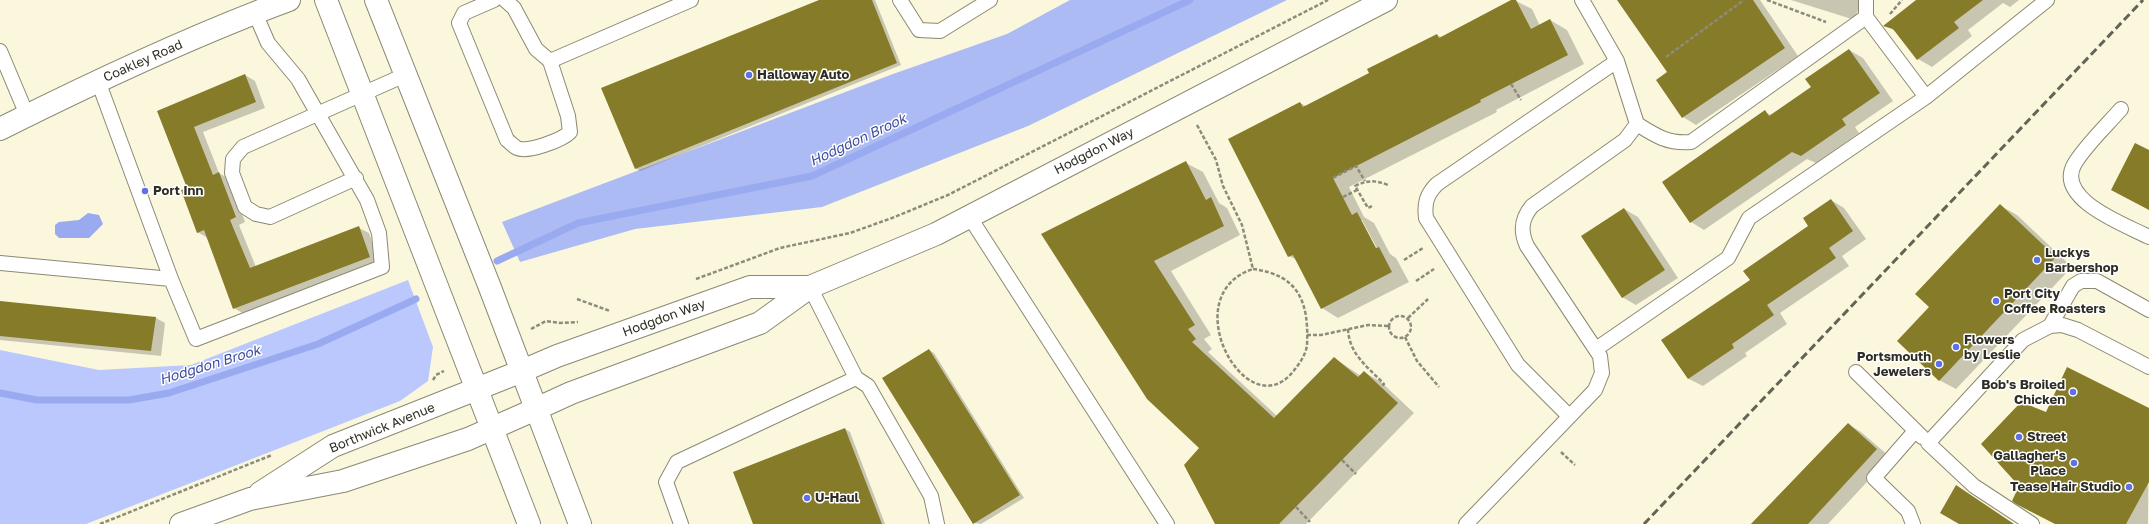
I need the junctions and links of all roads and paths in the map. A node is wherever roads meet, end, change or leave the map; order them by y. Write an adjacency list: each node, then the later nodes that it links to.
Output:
1 (290, 0): 17 (street, Coakley Road)
2 (326, 0): 28 (street)
3 (376, 0): 25 (street)
4 (494, 0): 23 (lane)
5 (505, 0): 23 (lane)
6 (691, 0): 23 (lane)
7 (900, 0): 8 (lane)
8 (990, 0)
9 (1328, 0): 52 (path)
10 (1744, 0): 22 (path)
11 (1767, 0): 20 (path)
12 (1866, 0): 19 (lane)
13 (1902, 0): 18 (path)
14 (2047, 0): 29 (lane)
15 (1378, 2): 44 (street, Hodgdon Way)
16 (1587, 2): 24 (lane)
17 (255, 13): 26 (street, Coakley Road); 32 (lane)
18 (1890, 14)
19 (1866, 17): 29 (lane); 35 (lane)
20 (1828, 22)
21 (0, 51): 33 (lane)
22 (1666, 57)
23 (550, 61)
24 (1617, 61): 35 (lane); 78 (lane)
25 (405, 75): 28 (lane); 71 (street)
26 (98, 81): 33 (street, Coakley Road); 51 (lane)
27 (1511, 84): 30 (path)
28 (362, 94): 32 (lane); 76 (street)
29 (1926, 97): 69 (lane)
30 (1521, 100)
31 (2121, 109): 45 (lane)
32 (317, 113): 37 (lane); 37 (lane)
33 (27, 116): 36 (street, Coakley Road)
34 (1194, 119): 50 (path)
35 (1637, 124): 69 (lane)
36 (0, 129)
37 (356, 178): 51 (lane)
38 (1333, 178): 39 (path)
39 (1364, 181): 40 (path); 41 (path)
40 (1388, 185)
41 (1357, 190): 42 (path); 43 (path)
42 (1343, 197)
43 (1372, 206)
44 (970, 216): 54 (street, Hodgdon Way); 94 (lane)
45 (2149, 236)
46 (1426, 246): 47 (path)
47 (1404, 260)
48 (0, 263): 51 (lane)
49 (1439, 267): 53 (path)
50 (1253, 269): 67 (path); 67 (path)
51 (171, 279)
52 (691, 281)
53 (1416, 281)
54 (810, 287): 71 (street, Hodgdon Way); 73 (lane); 77 (street, Hodgdon Way)
55 (577, 299): 59 (path)
56 (1428, 299): 61 (path)
57 (617, 308): 59 (path)
58 (2149, 310): 65 (lane)
59 (610, 311): 60 (path)
60 (603, 313)
61 (1408, 318): 64 (path); 68 (path)
62 (584, 320): 63 (path)
63 (546, 321)
64 (1389, 326): 66 (path); 68 (path)
65 (2050, 326): 70 (lane); 81 (lane)
66 (1348, 329): 67 (path); 74 (path)
67 (1307, 334)
68 (1405, 337): 75 (path)
69 (1596, 349): 78 (lane)
70 (2149, 367)
71 (522, 371): 76 (street, Borthwick Avenue); 77 (street)
72 (1856, 372): 80 (lane)
73 (856, 378): 92 (lane); 93 (lane)
74 (1381, 387)
75 (1439, 387)
76 (476, 390): 79 (street); 86 (street, Borthwick Avenue)
77 (536, 409): 79 (street, Borthwick Avenue); 91 (street)
78 (1570, 416): 95 (lane)
79 (491, 429): 86 (street, Borthwick Avenue); 90 (street)
80 (1915, 431): 81 (lane); 96 (lane)
81 (1928, 443): 97 (lane)
82 (1558, 449): 84 (path)
83 (1342, 460): 85 (path)
84 (1575, 465)
85 (1356, 474)
86 (250, 499): 89 (street, Borthwick Avenue)
87 (1296, 507): 88 (path)
88 (1310, 522)
89 (181, 524)
90 (529, 524)
91 (580, 524)
92 (681, 524)
93 (937, 524)
94 (1167, 524)
95 (1466, 524)
96 (1913, 524)
97 (2032, 524)

